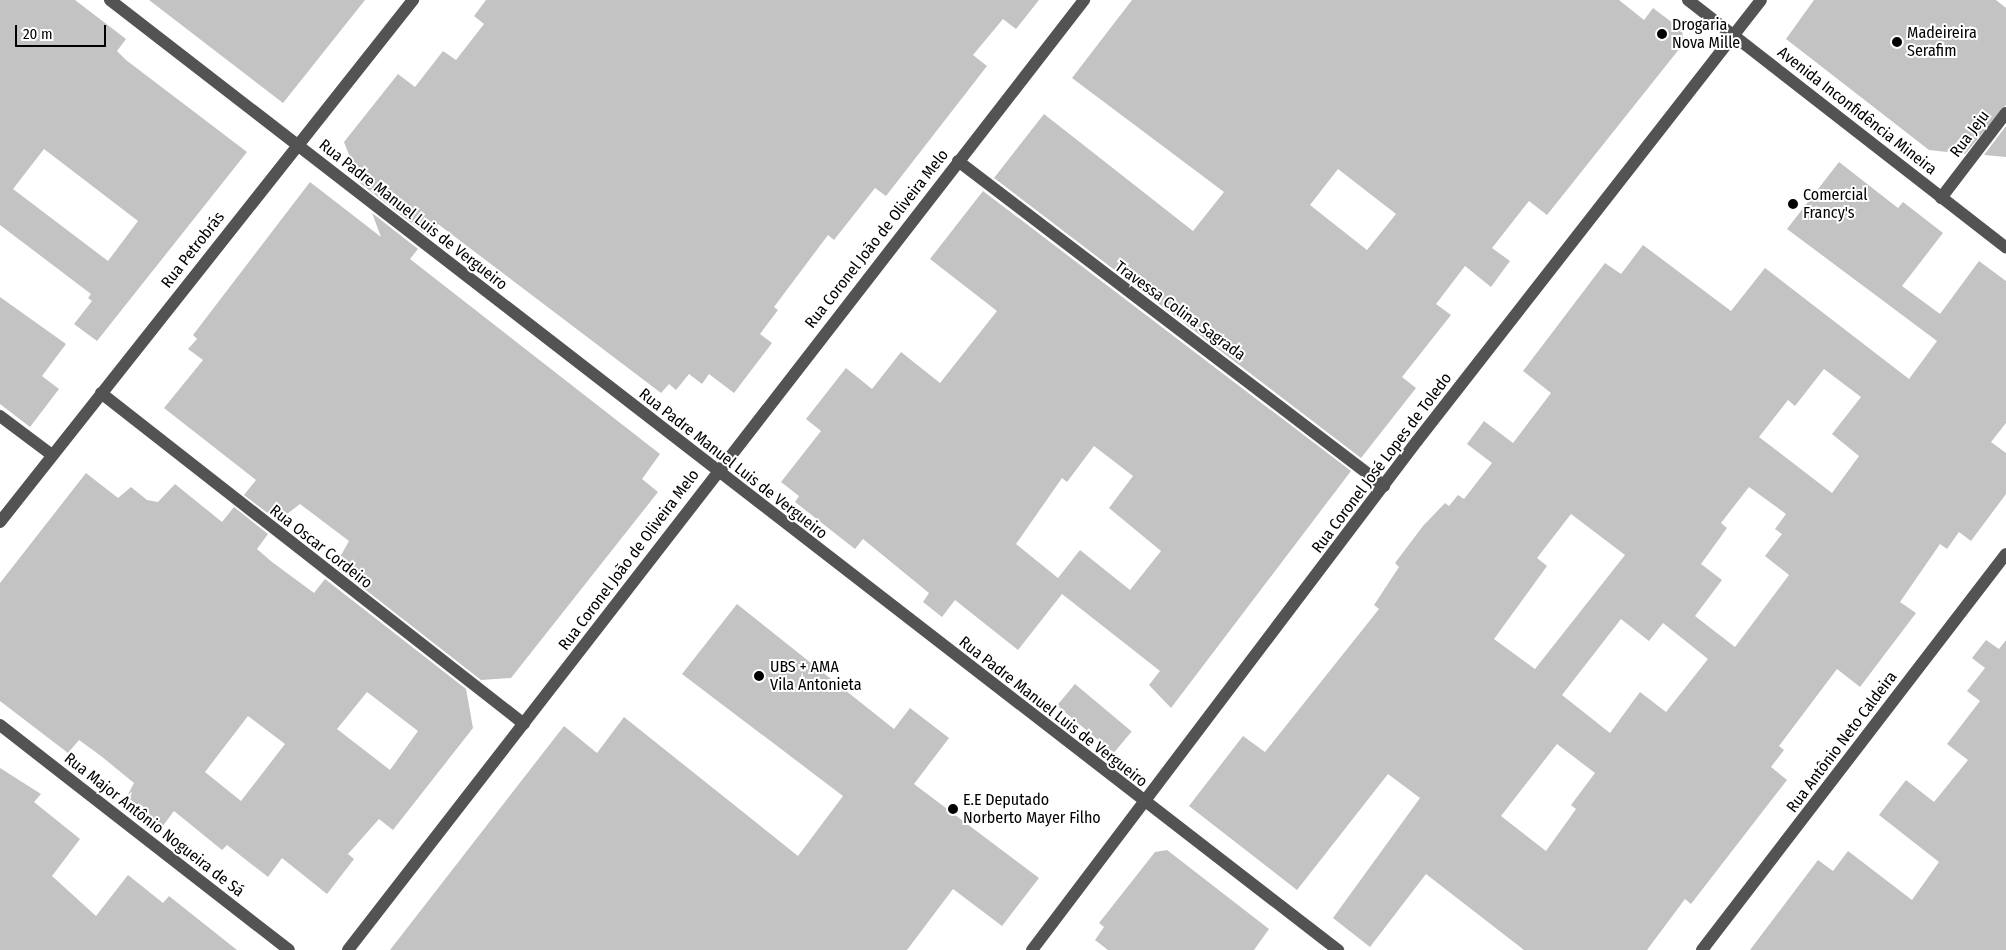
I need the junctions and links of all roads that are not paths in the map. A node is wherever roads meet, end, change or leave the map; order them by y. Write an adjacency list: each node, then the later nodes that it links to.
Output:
1 (110, 0): 8 (street, Rua Padre Manuel Luis de Vergueiro)
2 (413, 0): 8 (street, Rua Petrobrás)
3 (1084, 0): 9 (street, Rua Coronel João de Oliveira Melo)
4 (1688, 0): 6 (street, Avenida Inconfidência Mineira)
5 (1761, 0): 6 (street, Rua Coronel José Lopes de Toledo)
6 (1734, 35): 10 (street, Avenida Inconfidência Mineira); 16 (street, Rua Coronel José Lopes de Toledo)
7 (2006, 113): 10 (street, Rua Jeju)
8 (297, 145): 12 (street, Rua Petrobrás); 15 (street, Rua Padre Manuel Luis de Vergueiro)
9 (958, 161): 15 (street, Rua Coronel João de Oliveira Melo); 16 (street, Travessa Colina Sagrada)
10 (1941, 198): 11 (street, Avenida Inconfidência Mineira)
11 (2006, 248)
12 (101, 393): 14 (street, Rua Petrobrás); 19 (street, Rua Oscar Cordeiro)
13 (0, 416): 14 (street)
14 (52, 456): 17 (street, Rua Petrobrás)
15 (716, 472): 19 (street, Rua Coronel João de Oliveira Melo); 21 (street, Rua Padre Manuel Luis de Vergueiro)
16 (1384, 486): 21 (street, Rua Coronel José Lopes de Toledo)
17 (0, 522)
18 (2006, 554): 26 (street, Rua Antônio Neto Caldeira)
19 (524, 724): 23 (street, Rua Coronel João de Oliveira Melo)
20 (0, 725): 22 (street, Rua Major Antônio Nogueira de Sá)
21 (1146, 804): 24 (street, Rua Coronel José Lopes de Toledo); 25 (street, Rua Padre Manuel Luis de Vergueiro)
22 (289, 950)
23 (348, 950)
24 (1032, 950)
25 (1338, 950)
26 (1702, 950)

